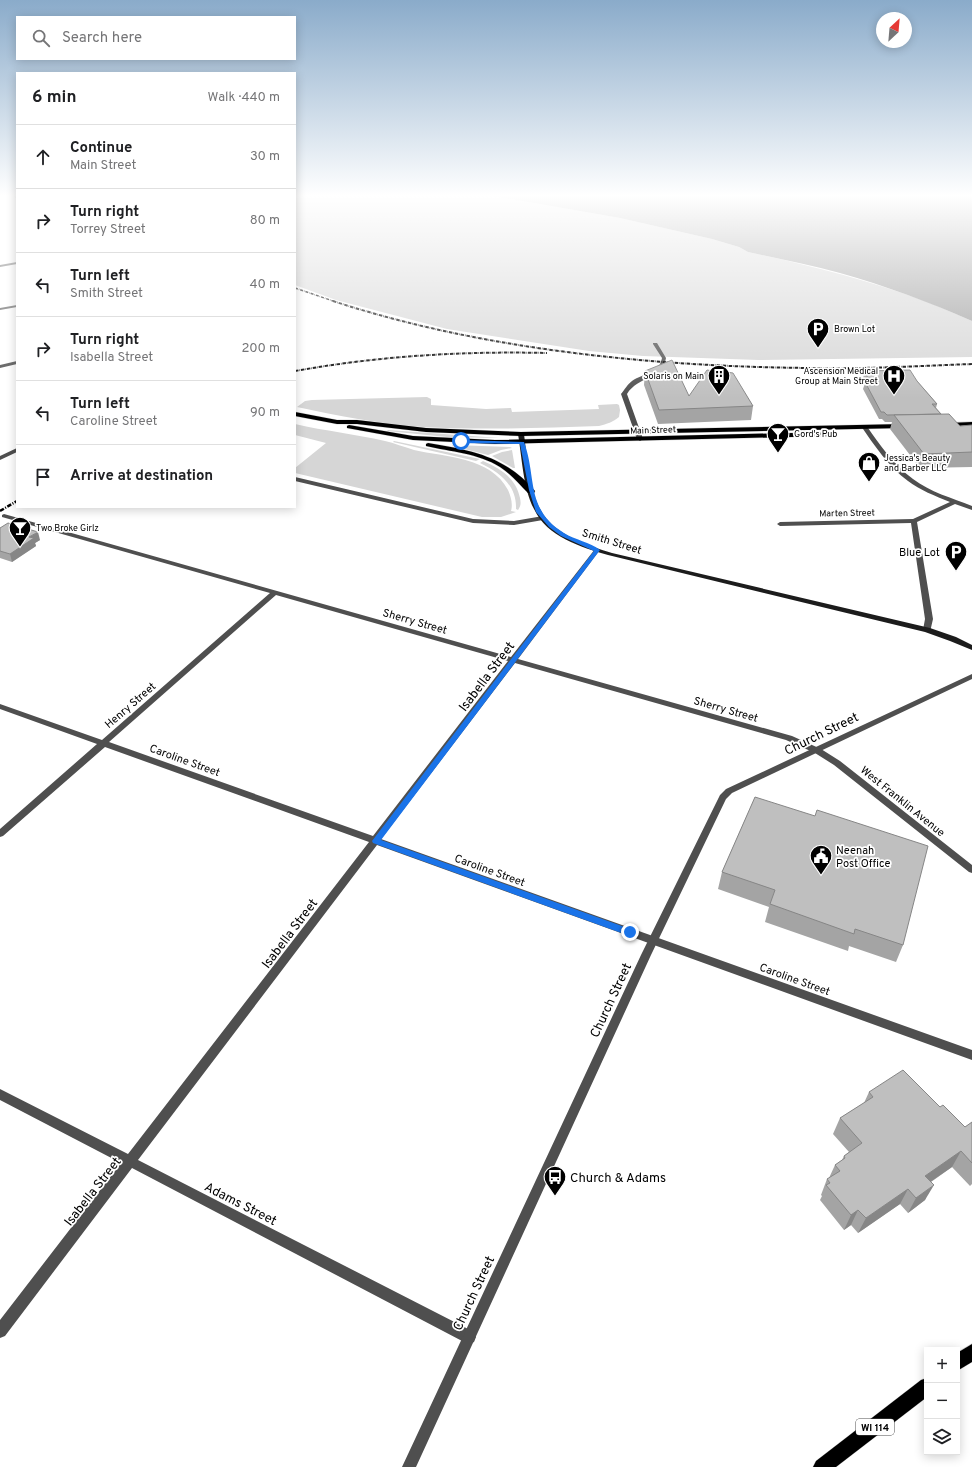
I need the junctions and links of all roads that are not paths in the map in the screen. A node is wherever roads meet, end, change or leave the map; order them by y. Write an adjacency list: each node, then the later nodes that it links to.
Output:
1 (16, 264): 2 (street)
2 (0, 266)
3 (16, 306): 4 (street)
4 (0, 309)
5 (655, 344): 13 (street)
6 (16, 362): 7 (street)
7 (0, 367)
8 (296, 414): 9 (main road, Main Street)
9 (337, 422): 17 (main road, Main Street); 18 (main road, Main Street)
10 (972, 424): 11 (main road)
11 (935, 425)
12 (864, 426): 13 (main road, Main Street); 16 (street); 16 (main road, Main Street)
13 (636, 431): 17 (main road, Main Street); 19 (street)
14 (972, 431): 15 (main road)
15 (940, 432)
16 (868, 433): 19 (main road, Main Street); 25 (street)
17 (521, 434): 20 (main road)
18 (393, 436): 20 (main road, Main Street); 24 (main road)
19 (640, 439): 20 (main road, Main Street)
20 (522, 442): 24 (main road)
21 (16, 450): 22 (street)
22 (0, 458)
23 (296, 479): 28 (street)
24 (531, 490): 28 (main road)
25 (956, 501): 26 (street); 29 (street)
26 (972, 508)
27 (4, 516): 32 (street, Sherry Street)
28 (543, 518): 31 (main road, Smith Street)
29 (914, 521): 30 (street, Marten Street); 33 (street)
30 (780, 524)
31 (597, 550): 33 (main road, Smith Street); 35 (street, Isabella Street)
32 (274, 593): 35 (street, Sherry Street); 38 (street, Henry Street)
33 (927, 630): 34 (main road, Smith Street)
34 (972, 648)
35 (514, 661): 39 (street, Sherry Street); 41 (street, Isabella Street)
36 (972, 676): 39 (street, Church Street)
37 (0, 706): 38 (street, Caroline Street)
38 (103, 743): 40 (street, Henry Street); 41 (street, Caroline Street)
39 (818, 751): 42 (street, West Franklin Avenue); 43 (street, Church Street)
40 (0, 834)
41 (376, 841): 43 (street, Caroline Street); 46 (street, Isabella Street)
42 (972, 870)
43 (654, 941): 44 (street, Caroline Street); 48 (street, Church Street)
44 (972, 1055)
45 (0, 1094): 46 (street, Adams Street)
46 (131, 1162): 47 (street, Isabella Street); 48 (street, Adams Street)
47 (0, 1331)
48 (469, 1337): 52 (street, Church Street)
49 (972, 1352): 50 (main road)
50 (960, 1361)
51 (924, 1388): 53 (main road, WI 114)
52 (409, 1467)
53 (822, 1467)

